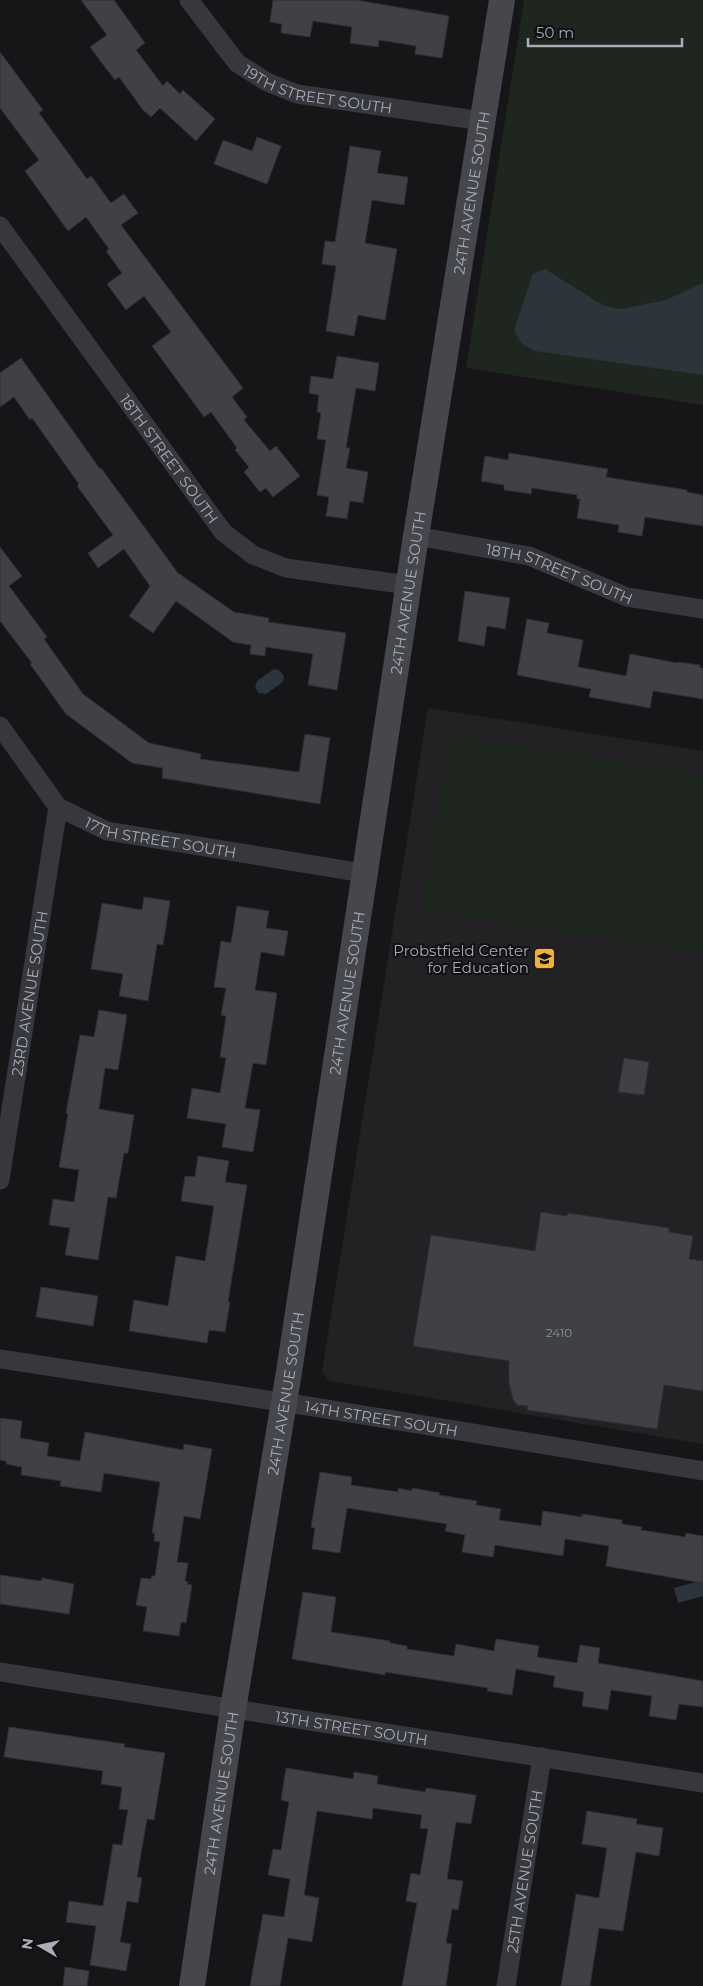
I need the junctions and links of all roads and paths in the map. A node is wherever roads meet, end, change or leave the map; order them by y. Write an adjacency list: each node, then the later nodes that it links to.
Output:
1 (189, 0): 3 (street, 19TH STREET SOUTH)
2 (502, 0): 3 (street, 24TH AVENUE SOUTH)
3 (482, 121): 5 (street, 24TH AVENUE SOUTH)
4 (0, 226): 6 (street, 18TH STREET SOUTH)
5 (416, 536): 6 (street, 24TH AVENUE SOUTH); 7 (street, 18TH STREET SOUTH)
6 (408, 585): 10 (street, 24TH AVENUE SOUTH)
7 (703, 609)
8 (0, 726): 9 (street, 17TH STREET SOUTH)
9 (58, 807): 10 (street, 17TH STREET SOUTH); 11 (street, 23RD AVENUE SOUTH)
10 (364, 874): 13 (street, 24TH AVENUE SOUTH)
11 (0, 1180)
12 (0, 1358): 13 (street, 14TH STREET SOUTH)
13 (284, 1402): 14 (street, 14TH STREET SOUTH); 16 (street, 24TH AVENUE SOUTH)
14 (703, 1471)
15 (0, 1672): 16 (street, 13TH STREET SOUTH)
16 (233, 1709): 17 (street, 13TH STREET SOUTH); 19 (street, 24TH AVENUE SOUTH)
17 (542, 1757): 18 (street, 13TH STREET SOUTH); 20 (street, 25TH AVENUE SOUTH)
18 (703, 1783)
19 (192, 1986)
20 (506, 1986)

